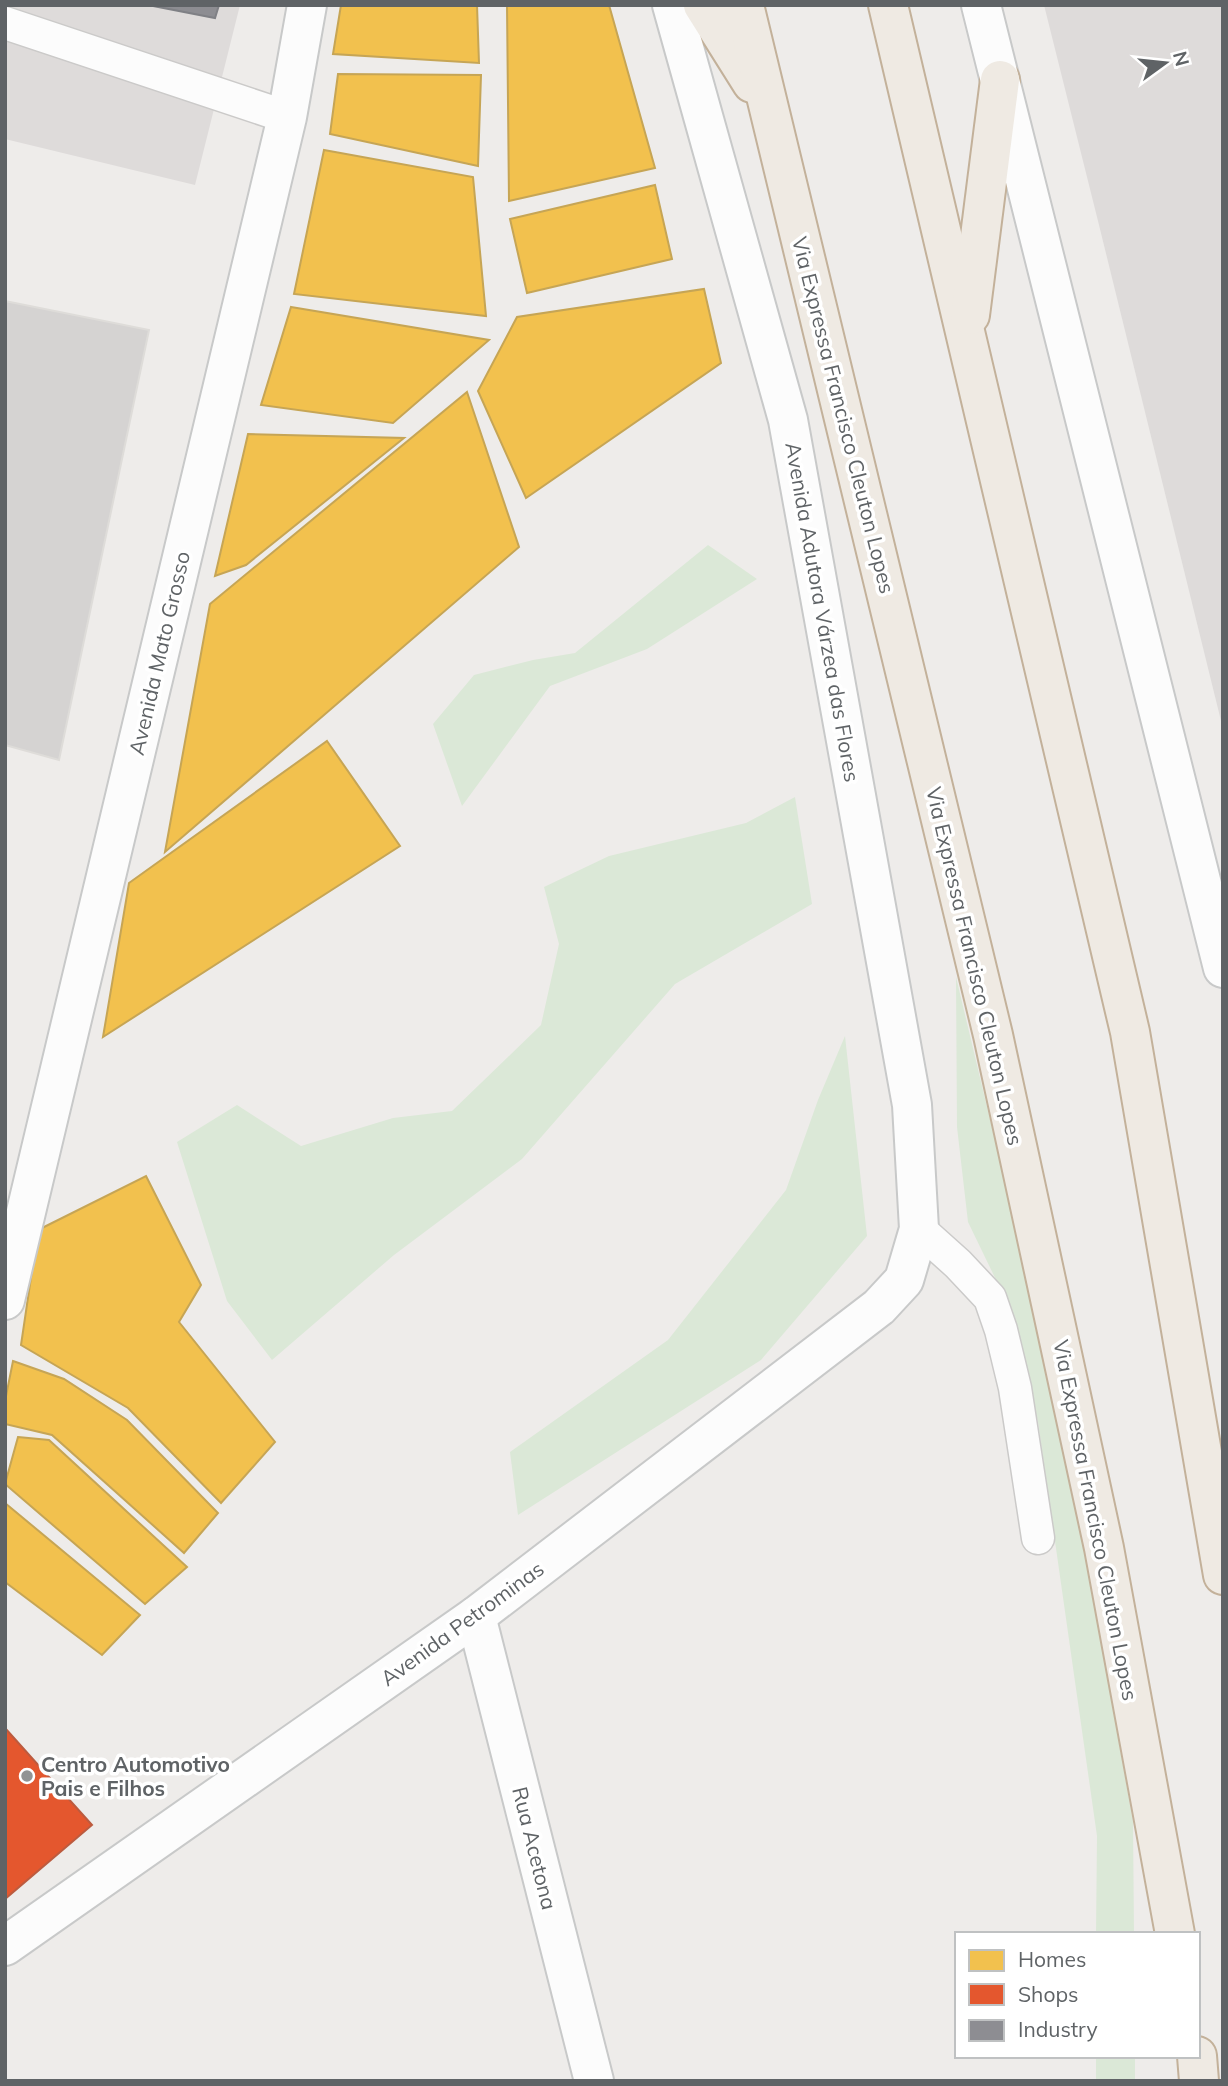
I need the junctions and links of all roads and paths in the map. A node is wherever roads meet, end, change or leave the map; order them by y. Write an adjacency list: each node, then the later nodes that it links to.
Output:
1 (307, 5): 10 (street, Avenida Mato Grosso)
2 (672, 5): 13 (street, Avenida Adutora Várzea das Flores)
3 (703, 5): 9 (highway)
4 (744, 5): 9 (highway, Via Expressa Francisco Cleuton Lopes)
5 (888, 5): 11 (highway)
6 (981, 5): 8 (street)
7 (20, 19): 10 (lane)
8 (1000, 80): 11 (highway); 12 (street)
9 (771, 115): 19 (highway, Via Expressa Francisco Cleuton Lopes)
10 (287, 117): 15 (street, Avenida Mato Grosso)
11 (967, 338): 17 (highway)
12 (1223, 968)
13 (919, 1229): 14 (street, Avenida Adutora Várzea das Flores); 16 (lane)
14 (904, 1280): 18 (street, Avenida Petrominas)
15 (5, 1300)
16 (1038, 1538)
17 (1223, 1575)
18 (476, 1616): 20 (street, Avenida Petrominas); 22 (street, Rua Acetona)
19 (1175, 1932)
20 (5, 1946)
21 (1197, 2058): 23 (highway)
22 (594, 2081)
23 (1199, 2081)

